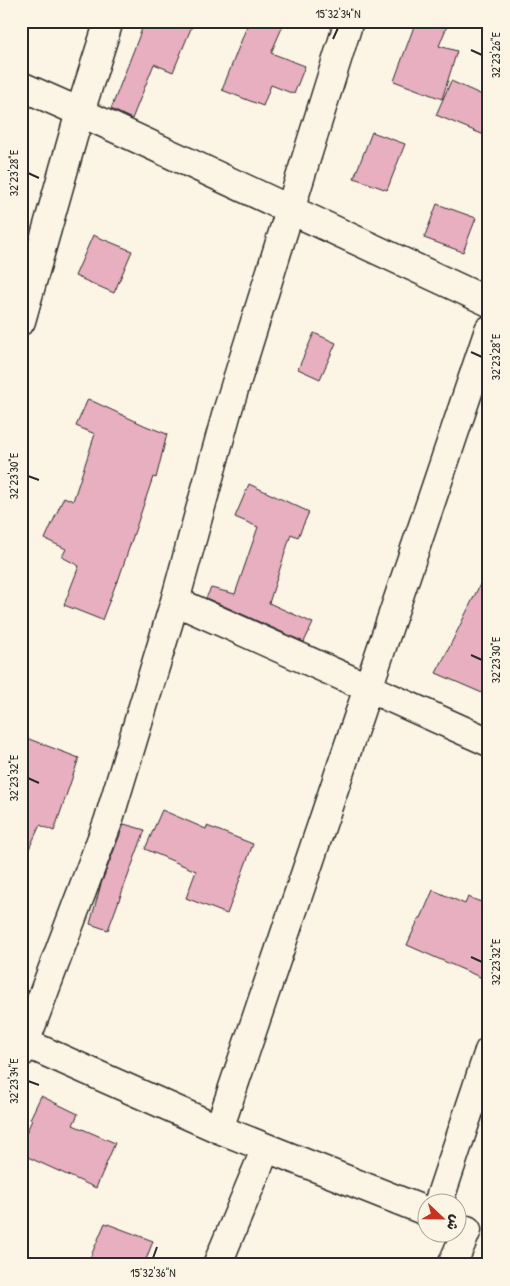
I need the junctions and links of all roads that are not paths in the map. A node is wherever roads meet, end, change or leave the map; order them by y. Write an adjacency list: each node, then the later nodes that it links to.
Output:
1 (109, 21): 4 (street)
2 (349, 21): 5 (street)
3 (21, 86): 4 (street)
4 (80, 112): 5 (street); 7 (street)
5 (290, 210): 6 (street); 9 (street)
6 (489, 302)
7 (21, 320)
8 (489, 330): 10 (street)
9 (174, 601): 10 (street); 12 (street)
10 (368, 688): 11 (street); 14 (street)
11 (489, 742)
12 (23, 1046): 14 (street)
13 (489, 1051): 16 (street)
14 (219, 1129): 15 (street)
15 (266, 1148): 17 (street); 19 (street)
16 (441, 1194)
17 (418, 1208)
18 (471, 1231): 20 (street)
19 (217, 1265)
20 (452, 1265)

